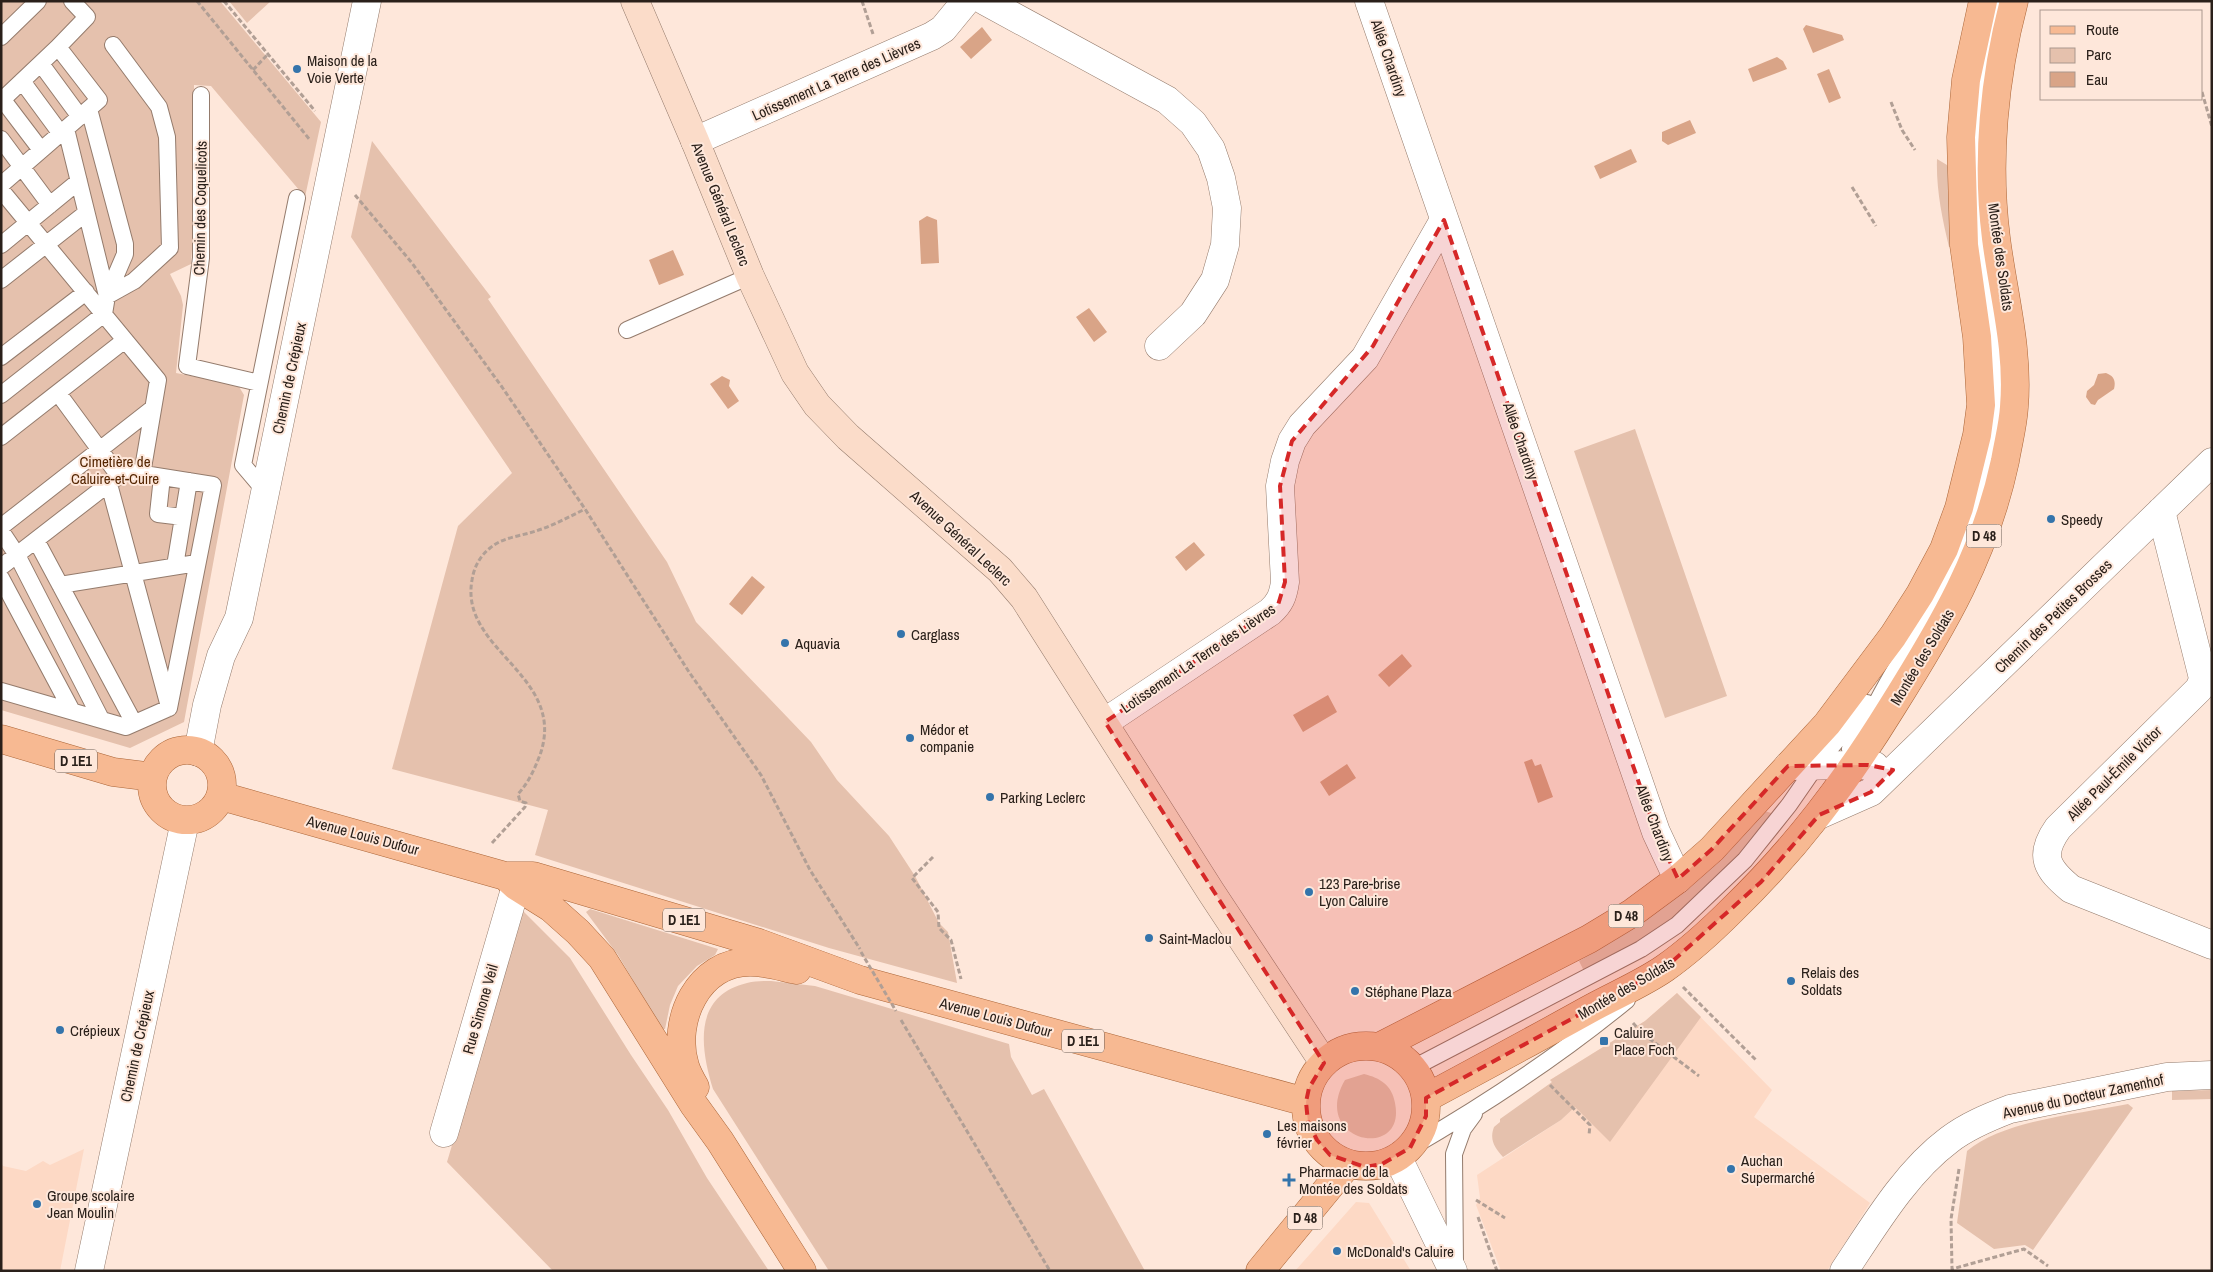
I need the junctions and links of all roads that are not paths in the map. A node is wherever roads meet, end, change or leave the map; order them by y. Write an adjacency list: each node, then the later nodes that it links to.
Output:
1 (38, 1): 11 (lane)
2 (72, 1): 13 (lane)
3 (368, 1): 54 (street, Chemin de Crépieux)
4 (635, 1): 21 (main road, Avenue Général Leclerc)
5 (966, 1): 21 (street, Lotissement La Terre des Lièvres)
6 (985, 1): 41 (street)
7 (1369, 1): 30 (street, Allée Chardiny)
8 (1983, 1): 77 (main road, Montée des Soldats / D 48)
9 (1997, 1): 67 (lane)
10 (2014, 1): 77 (main road, Montée des Soldats / D 48)
11 (1, 37)
12 (113, 45): 37 (lane)
13 (58, 47): 14 (lane); 18 (lane)
14 (41, 64): 15 (lane); 18 (lane)
15 (22, 81): 17 (lane); 19 (lane)
16 (201, 95): 43 (lane, Chemin des Coquelicots)
17 (2, 100): 22 (lane)
18 (84, 113): 19 (lane); 37 (lane)
19 (64, 131): 22 (lane); 24 (lane)
20 (1, 139): 23 (lane)
21 (695, 141): 34 (main road, Avenue Général Leclerc)
22 (41, 150): 23 (lane)
23 (22, 167): 25 (lane); 28 (lane)
24 (79, 181): 28 (lane); 29 (lane)
25 (1, 185)
26 (1, 190): 31 (lane)
27 (297, 198): 43 (lane)
28 (50, 205): 31 (lane)
29 (86, 213): 33 (lane); 37 (lane)
30 (1444, 220): 73 (street, Lotissement La Terre des Lièvres); 83 (street, Allée Chardiny)
31 (29, 223): 32 (lane); 33 (lane)
32 (1, 245)
33 (47, 245): 35 (lane); 36 (lane)
34 (750, 276): 39 (lane); 73 (main road, Avenue Général Leclerc)
35 (1, 280)
36 (86, 292): 38 (lane); 42 (lane)
37 (107, 296): 38 (lane)
38 (104, 314): 40 (lane); 45 (lane)
39 (627, 330)
40 (125, 340): 44 (lane); 46 (lane)
41 (1159, 346)
42 (3, 362)
43 (259, 382): 54 (lane)
44 (58, 393): 47 (lane); 48 (lane)
45 (1, 395)
46 (153, 408): 48 (lane); 50 (lane)
47 (1, 437)
48 (100, 450): 52 (lane); 57 (lane)
49 (2212, 462): 55 (street, Chemin des Petites Brosses)
50 (142, 474): 51 (lane); 52 (lane)
51 (162, 477): 53 (lane); 56 (lane)
52 (114, 480): 59 (lane); 64 (lane)
53 (189, 481): 56 (lane); 61 (lane)
54 (265, 491): 76 (street, Chemin de Crépieux)
55 (2161, 511): 69 (street, Allée Paul-Émile Victor); 78 (street, Chemin des Petites Brosses)
56 (183, 518): 63 (lane)
57 (1, 527)
58 (1, 531): 60 (lane)
59 (36, 540): 60 (lane); 66 (lane)
60 (17, 555): 62 (lane); 72 (lane)
61 (198, 562): 63 (lane); 70 (lane)
62 (1, 566)
63 (175, 566): 64 (lane)
64 (133, 573): 66 (lane); 70 (lane)
65 (1, 578): 71 (lane)
66 (60, 585): 74 (lane)
67 (1895, 669): 77 (lane); 77 (lane)
68 (1, 691): 71 (lane)
69 (2206, 691): 85 (street, Allée Paul-Émile Victor)
70 (169, 708): 74 (lane)
71 (72, 711): 72 (lane)
72 (101, 719): 74 (lane)
73 (1105, 722): 89 (main road, Avenue Général Leclerc)
74 (134, 723)
75 (1, 739): 79 (main road, D 1E1)
76 (198, 752): 79 (main road); 80 (main road)
77 (1821, 765): 78 (street); 81 (main road, Montée des Soldats / D 48); 83 (main road, Montée des Soldats / D 48); 86 (lane); 90 (lane)
78 (1893, 770): 81 (street)
79 (152, 777): 82 (main road)
80 (221, 796): 82 (main road); 84 (main road, Avenue Louis Dufour / D 1E1)
81 (1819, 815): 86 (main road, Montée des Soldats / D 48)
82 (185, 821): 99 (street, Chemin de Crépieux)
83 (1678, 879): 88 (main road, Montée des Soldats / D 48)
84 (510, 881): 87 (main road, D 1E1); 95 (street, Rue Simone Veil); 96 (main road)
85 (2212, 945)
86 (1665, 968): 92 (main road, Montée des Soldats / D 48); 94 (lane)
87 (860, 980): 93 (main road, Avenue Louis Dufour / D 1E1); 96 (main road)
88 (1379, 1047): 89 (main road); 90 (main road)
89 (1324, 1062): 93 (main road)
90 (1413, 1068): 92 (main road)
91 (2212, 1075): 103 (street, Avenue du Docteur Zamenhof)
92 (1426, 1098): 97 (main road)
93 (1306, 1102): 98 (main road)
94 (1478, 1108): 97 (lane); 102 (lane)
95 (444, 1133)
96 (720, 1141): 100 (main road)
97 (1404, 1153): 98 (main road); 102 (street)
98 (1348, 1164): 101 (main road, D 48)
99 (90, 1271)
100 (802, 1271)
101 (1260, 1271)
102 (1454, 1271)
103 (1844, 1271)

